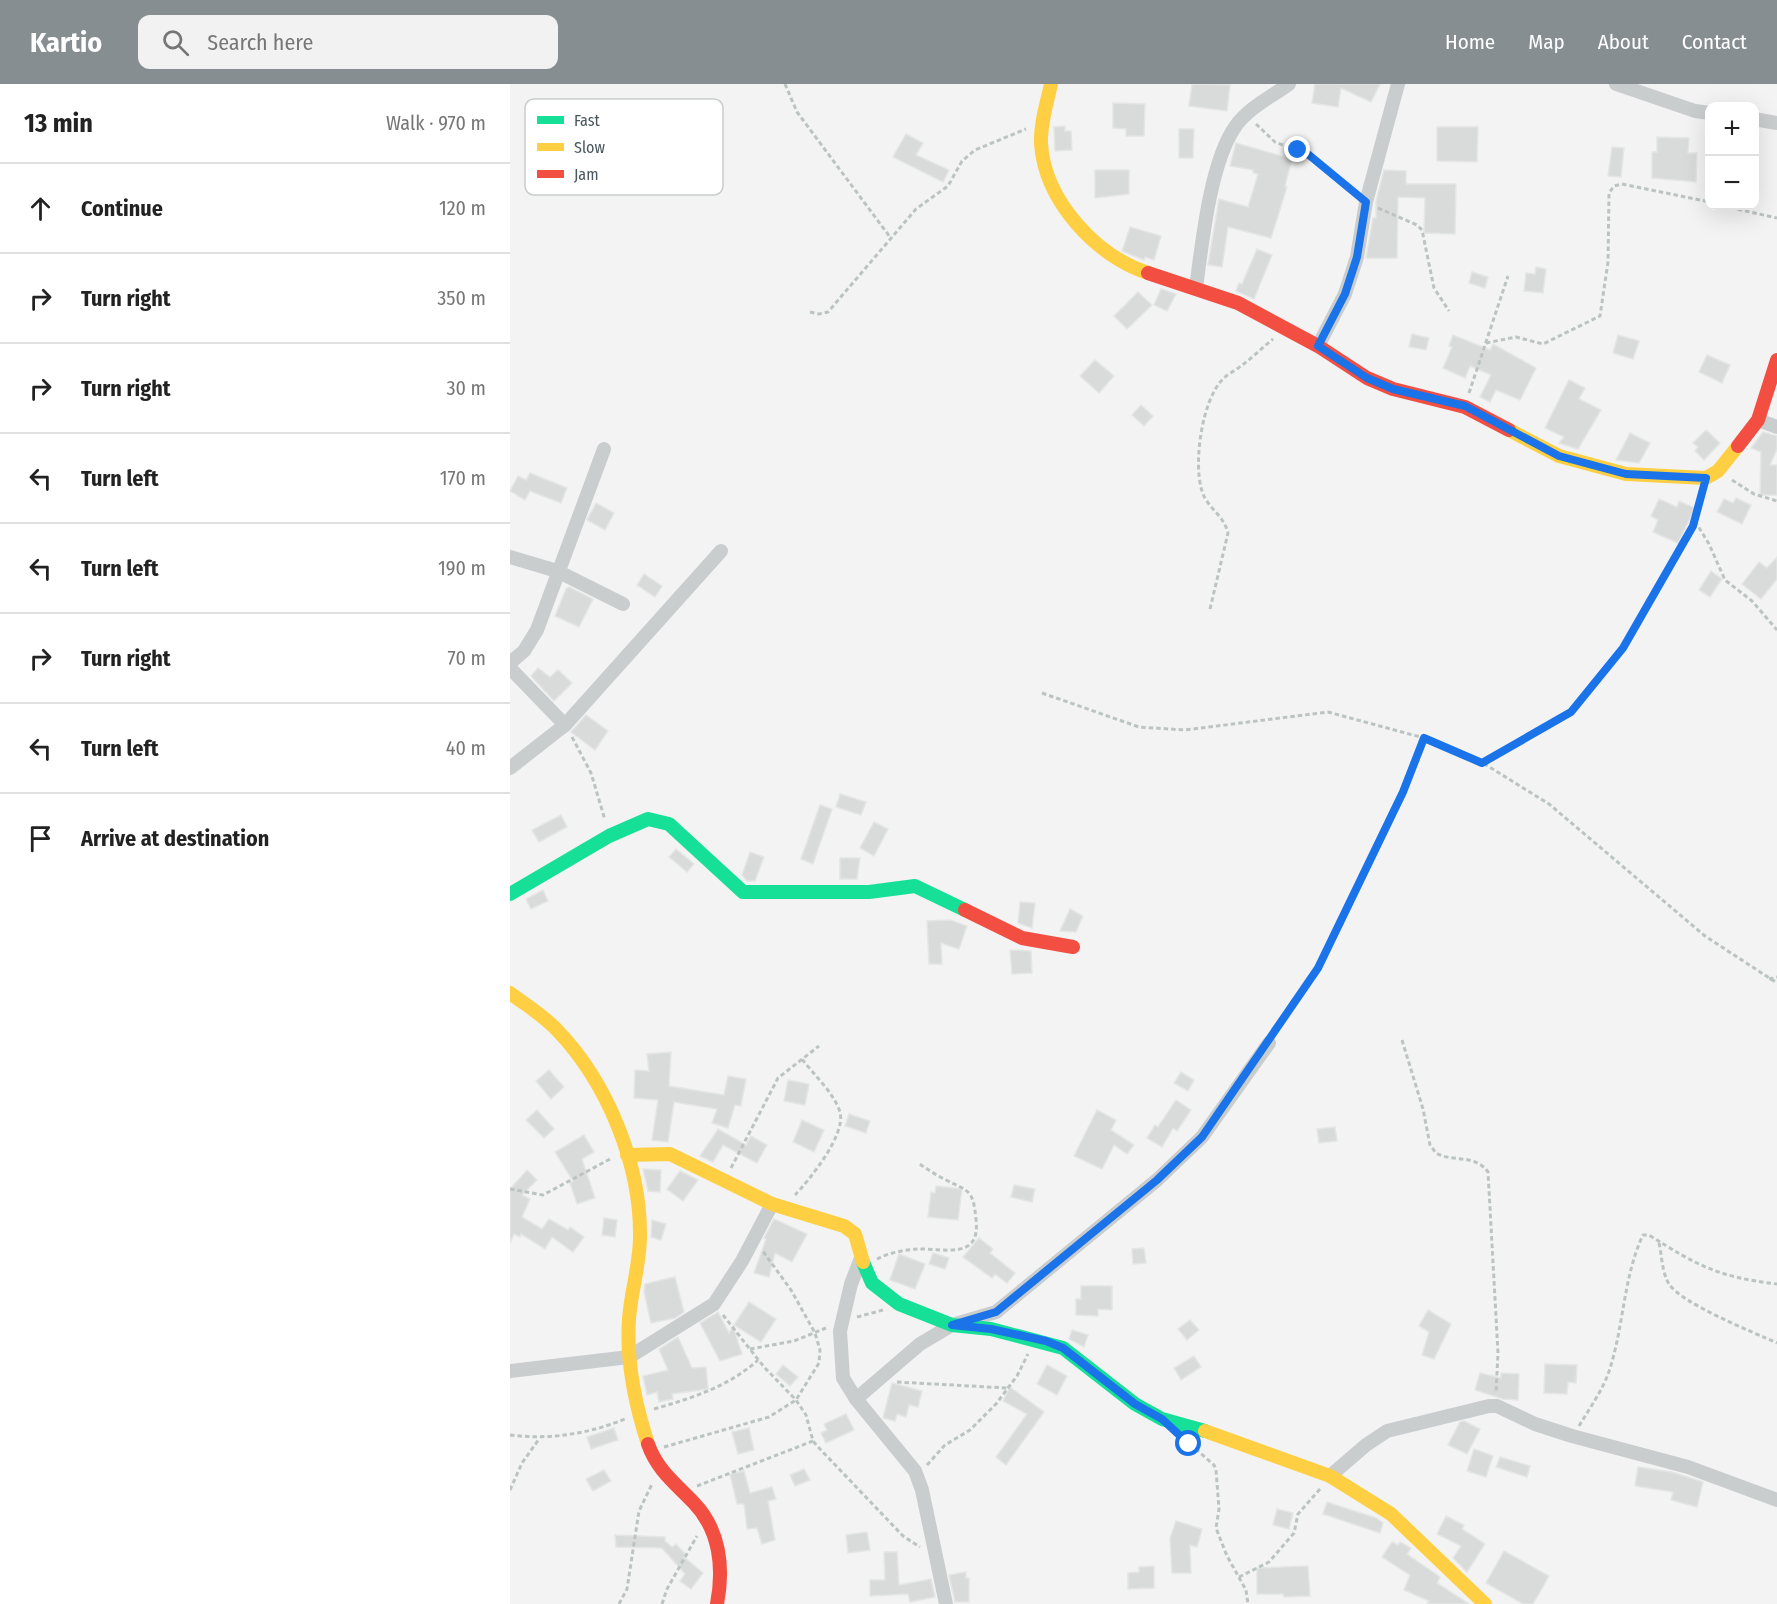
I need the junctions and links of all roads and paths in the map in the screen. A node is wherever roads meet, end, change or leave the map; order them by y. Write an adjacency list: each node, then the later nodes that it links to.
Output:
1 (785, 84): 15 (path)
2 (1051, 84): 8 (street)
3 (1289, 84): 7 (street)
4 (1398, 84): 12 (street)
5 (1616, 84): 6 (street)
6 (1705, 112)
7 (1246, 113): 12 (path); 17 (street)
8 (1043, 119): 15 (path); 17 (street)
9 (1759, 120): 10 (street)
10 (1777, 123)
11 (1705, 201): 21 (path)
12 (1366, 202): 18 (path); 22 (street)
13 (1741, 210): 14 (path)
14 (1777, 218)
15 (890, 237): 19 (path)
16 (1508, 276): 21 (path)
17 (1196, 288): 20 (street)
18 (1449, 311)
19 (810, 312)
20 (1285, 328): 22 (street); 35 (path)
21 (1486, 343): 24 (path)
22 (1318, 346): 24 (street)
23 (1777, 360): 25 (street)
24 (1465, 406): 28 (street)
25 (1758, 420): 26 (street); 28 (street)
26 (1777, 427)
27 (604, 449): 33 (street)
28 (1712, 474): 29 (path); 30 (path)
29 (1777, 501)
30 (1695, 521): 36 (path); 41 (path)
31 (721, 551): 39 (street)
32 (510, 557): 33 (street)
33 (557, 571): 34 (street); 37 (street)
34 (623, 604)
35 (1210, 609)
36 (1777, 630)
37 (510, 666): 39 (street)
38 (1042, 693): 40 (path)
39 (565, 725): 42 (street); 43 (path)
40 (1424, 738): 41 (path); 51 (path)
41 (1482, 763): 47 (path)
42 (510, 768)
43 (609, 836): 44 (street); 45 (street)
44 (510, 894)
45 (1073, 947)
46 (1777, 977): 47 (path)
47 (1767, 979): 48 (path)
48 (1777, 983)
49 (510, 993): 54 (street)
50 (1402, 1040): 78 (path)
51 (1269, 1042): 66 (street)
52 (819, 1047): 53 (path)
53 (802, 1059): 56 (path); 58 (path)
54 (627, 1155): 56 (street); 57 (path); 71 (street)
55 (918, 1163): 61 (path)
56 (724, 1180): 58 (street)
57 (510, 1190)
58 (778, 1206): 59 (street); 61 (street)
59 (754, 1238): 63 (street); 67 (path)
60 (1659, 1242): 62 (path); 69 (path); 81 (path)
61 (863, 1262): 64 (street); 65 (street)
62 (1777, 1284)
63 (714, 1304): 70 (path); 71 (street)
64 (905, 1306): 65 (path); 66 (street)
65 (842, 1322): 67 (path); 76 (street)
66 (952, 1325): 68 (street); 74 (street)
67 (815, 1333): 70 (path); 77 (path)
68 (1036, 1339): 75 (path); 88 (street)
69 (1777, 1343)
70 (750, 1349): 72 (path)
71 (629, 1357): 73 (street); 79 (street)
72 (758, 1360): 77 (path); 79 (path)
73 (510, 1371)
74 (877, 1380): 75 (path); 76 (street)
75 (1008, 1388): 87 (path)
76 (856, 1399): 87 (street)
77 (796, 1400): 84 (path); 85 (path)
78 (1497, 1406): 81 (street); 88 (street)
79 (641, 1413): 83 (path); 85 (street)
80 (510, 1435): 83 (path)
81 (1572, 1436): 91 (street)
82 (1182, 1438): 94 (path)
83 (539, 1439): 89 (path)
84 (813, 1441): 90 (path); 93 (path)
85 (650, 1450): 86 (street)
86 (659, 1468): 90 (street); 95 (path)
87 (915, 1471): 93 (street)
88 (1330, 1476): 94 (path); 100 (street)
89 (510, 1490)
90 (681, 1492): 92 (street)
91 (1777, 1500)
92 (707, 1519): 96 (path); 97 (street)
93 (936, 1558): 98 (street)
94 (1239, 1576): 99 (path)
95 (619, 1604)
96 (662, 1604)
97 (717, 1604)
98 (946, 1604)
99 (1248, 1604)
100 (1485, 1604)

